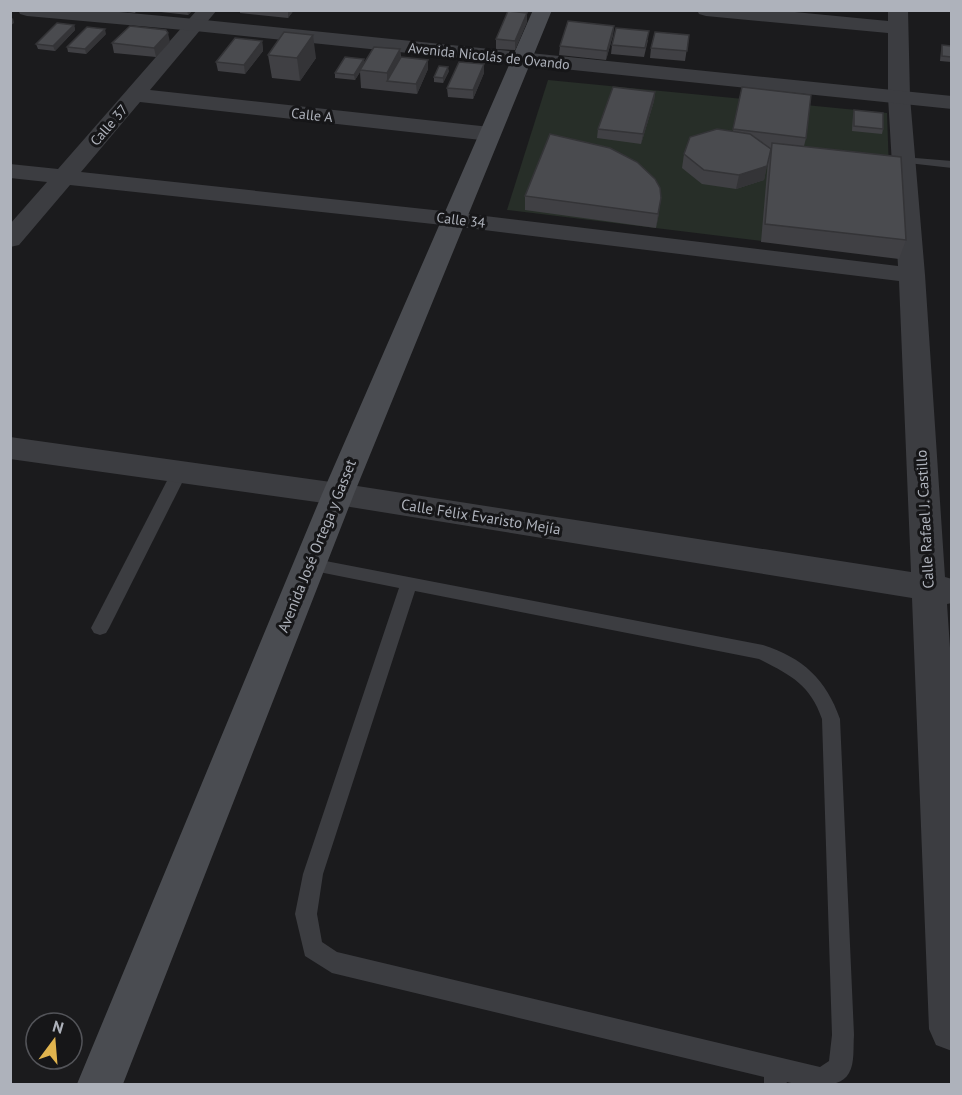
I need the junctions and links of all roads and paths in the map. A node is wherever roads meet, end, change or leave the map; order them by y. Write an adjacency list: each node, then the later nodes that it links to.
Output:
1 (27, 10): 4 (street, Avenida Nicolás de Ovando)
2 (543, 10): 6 (main road, Avenida José Ortega y Gasset)
3 (706, 10): 5 (street)
4 (202, 18): 6 (street, Avenida Nicolás de Ovando); 7 (street, Calle 37)
5 (898, 19): 8 (street, Calle Rafael J. Castillo)
6 (523, 60): 8 (street, Avenida Nicolás de Ovando); 10 (main road, Avenida José Ortega y Gasset)
7 (135, 95): 10 (street, Calle A); 14 (street, Calle 37)
8 (899, 97): 9 (street, Avenida Nicolás de Ovando); 11 (street, Calle Rafael J. Castillo)
9 (951, 103)
10 (490, 134): 15 (main road, Avenida José Ortega y Gasset)
11 (903, 159): 12 (lane); 17 (street, Calle Rafael J. Castillo)
12 (951, 165)
13 (10, 171): 14 (street, Calle 34)
14 (64, 176): 15 (street, Calle 34); 16 (street, Calle 37)
15 (453, 219): 17 (street, Calle 34); 20 (main road, Avenida José Ortega y Gasset)
16 (10, 240)
17 (912, 276): 23 (street, Calle Rafael J. Castillo)
18 (10, 448): 19 (street, Calle Félix Evaristo Mejía)
19 (179, 473): 20 (street, Calle Félix Evaristo Mejía); 24 (lane)
20 (338, 494): 21 (main road, Avenida José Ortega y Gasset); 23 (street, Calle Félix Evaristo Mejía)
21 (310, 564): 22 (lane); 27 (main road, Avenida José Ortega y Gasset)
22 (409, 583): 26 (lane); 26 (lane)
23 (940, 590): 25 (street, Calle Rafael J. Castillo)
24 (100, 628)
25 (951, 1029)
26 (776, 1077)
27 (100, 1084)

